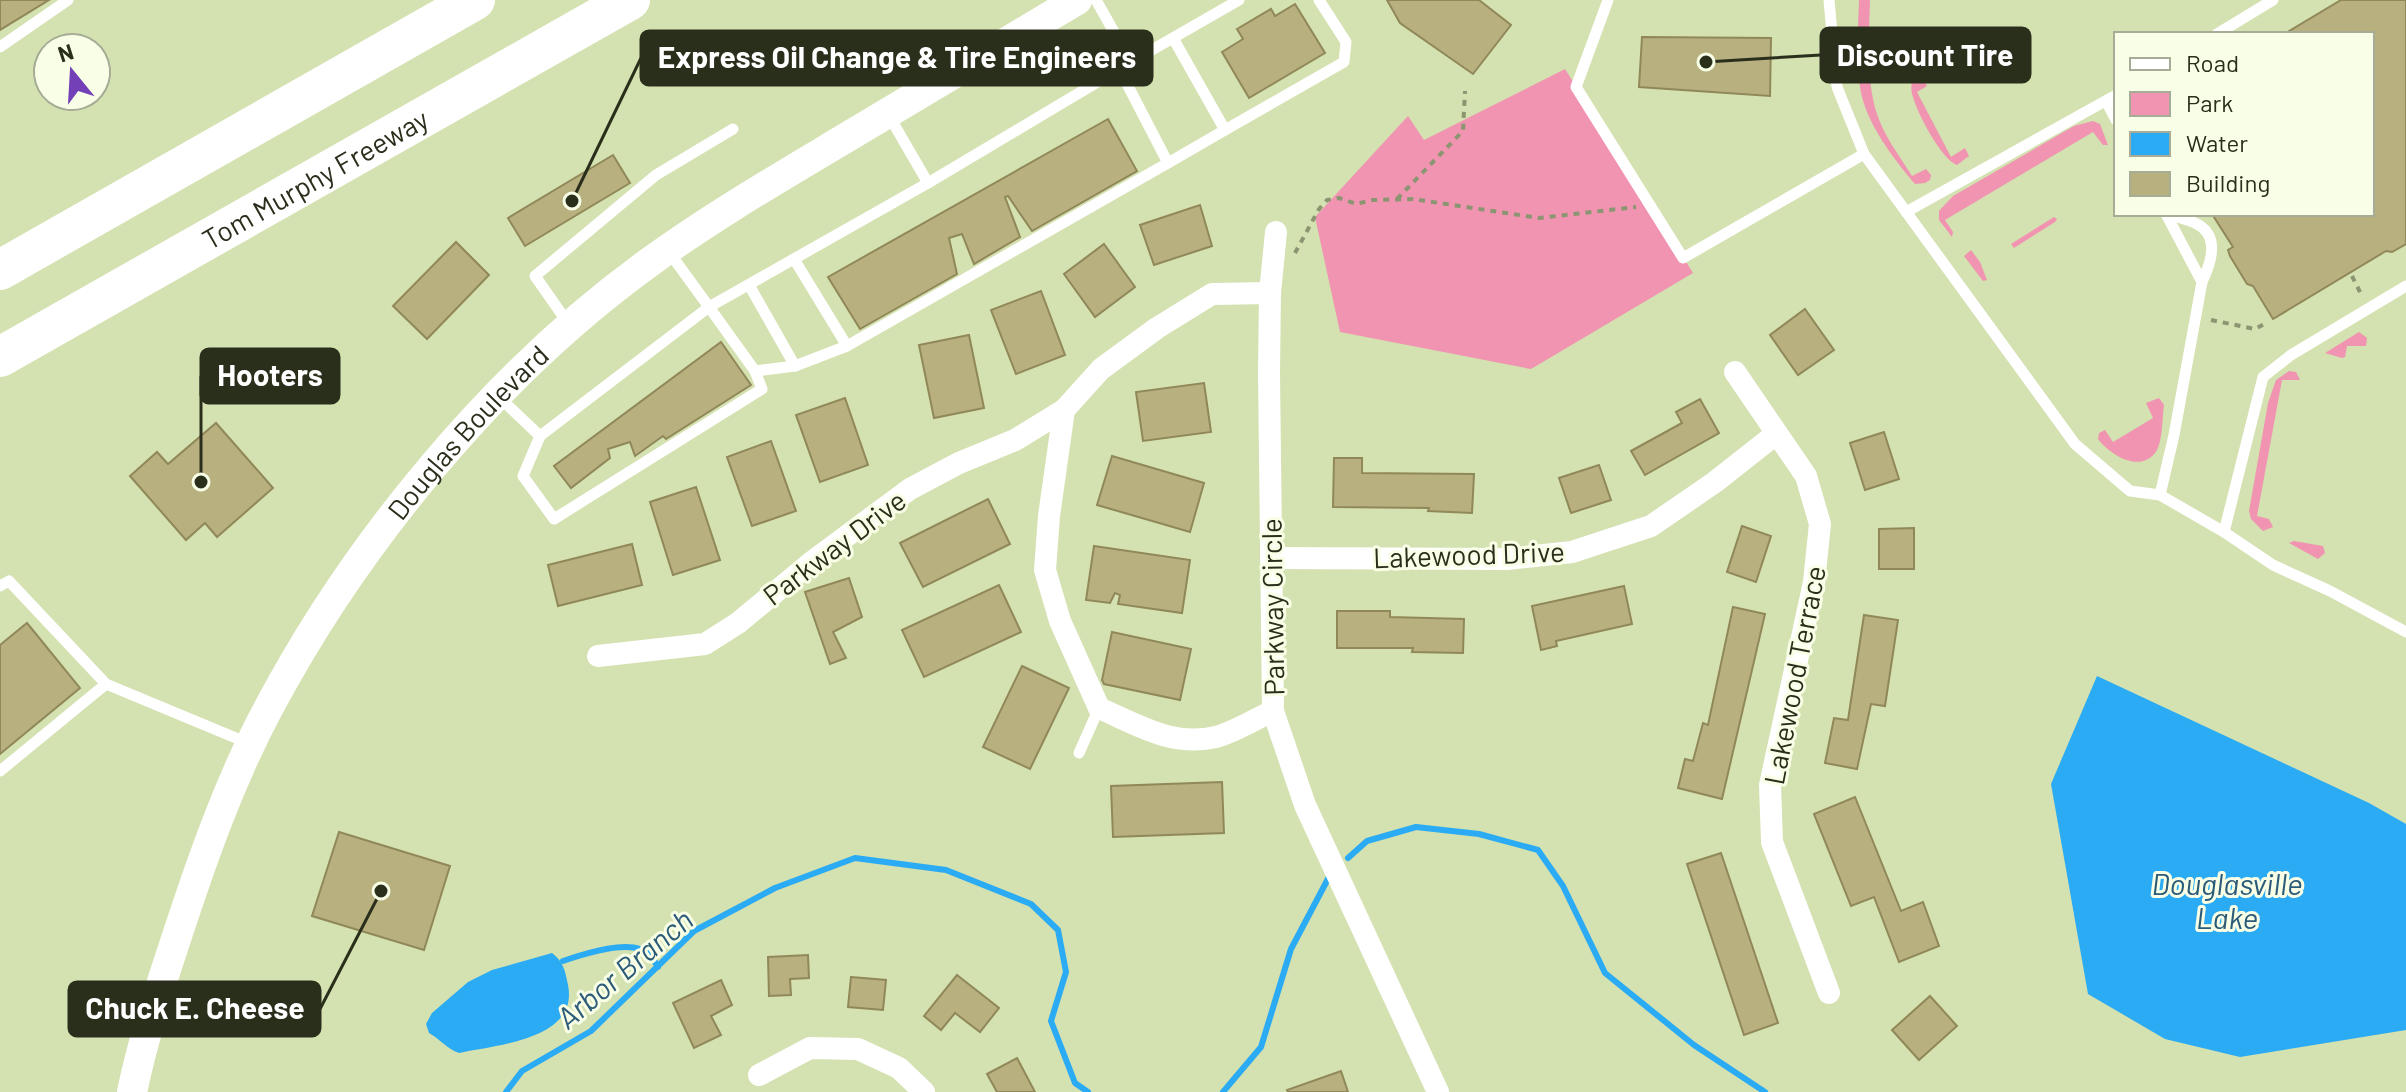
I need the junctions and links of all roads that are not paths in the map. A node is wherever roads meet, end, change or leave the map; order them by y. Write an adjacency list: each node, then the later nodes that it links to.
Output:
1 (68, 0): 13 (lane)
2 (475, 0): 29 (highway)
3 (630, 0): 26 (highway, Tom Murphy Freeway)
4 (1077, 0): 16 (main road, Douglas Boulevard)
5 (1096, 0): 14 (lane)
6 (1239, 0): 12 (lane)
7 (1319, 0): 18 (lane)
8 (1608, 0): 19 (lane)
9 (1829, 0): 19 (lane)
10 (2273, 0): 11 (lane)
11 (2220, 32)
12 (1173, 38): 14 (lane); 18 (lane)
13 (0, 47)
14 (1131, 62): 20 (lane); 21 (lane)
15 (2111, 98): 22 (lane)
16 (887, 113): 21 (lane); 27 (main road, Douglas Boulevard)
17 (733, 129): 35 (lane)
18 (1225, 130): 20 (lane)
19 (1864, 154): 22 (lane)
20 (1168, 163): 36 (lane)
21 (928, 183): 28 (lane)
22 (1906, 212): 46 (lane)
23 (2169, 216): 31 (lane)
24 (2174, 216): 31 (lane)
25 (1276, 232): 30 (street, Parkway Circle)
26 (199, 245): 37 (highway, Tom Murphy Freeway); 39 (highway)
27 (667, 250): 34 (lane); 35 (main road, Douglas Boulevard)
28 (794, 259): 32 (lane); 36 (lane)
29 (0, 270)
30 (1271, 282): 43 (street, Parkway Drive); 48 (street, Parkway Circle)
31 (2202, 282): 46 (lane)
32 (749, 285): 34 (lane); 38 (lane)
33 (2406, 286): 47 (lane)
34 (709, 307): 40 (lane); 45 (lane)
35 (570, 327): 42 (main road, Douglas Boulevard)
36 (847, 346): 38 (lane)
37 (0, 357)
38 (795, 366): 40 (lane)
39 (0, 369)
40 (755, 371): 45 (lane)
41 (1735, 372): 44 (street, Lakewood Terrace)
42 (498, 396): 45 (lane); 55 (main road, Douglas Boulevard)
43 (1064, 410): 51 (street, Parkway Drive); 53 (street)
44 (1776, 434): 48 (street, Lakewood Drive); 58 (street, Lakewood Terrace)
45 (540, 436)
46 (2160, 495): 47 (lane)
47 (2224, 532): 50 (lane)
48 (1271, 558): 54 (street, Parkway Circle)
49 (0, 586): 52 (lane)
50 (2406, 632)
51 (598, 656)
52 (106, 684): 55 (lane); 57 (lane)
53 (1099, 708): 54 (street); 56 (lane)
54 (1273, 711): 62 (street, Parkway Circle)
55 (252, 744): 60 (main road, Douglas Boulevard)
56 (1079, 753)
57 (0, 771)
58 (1829, 993)
59 (759, 1075): 61 (street)
60 (132, 1092)
61 (924, 1092)
62 (1438, 1092)

